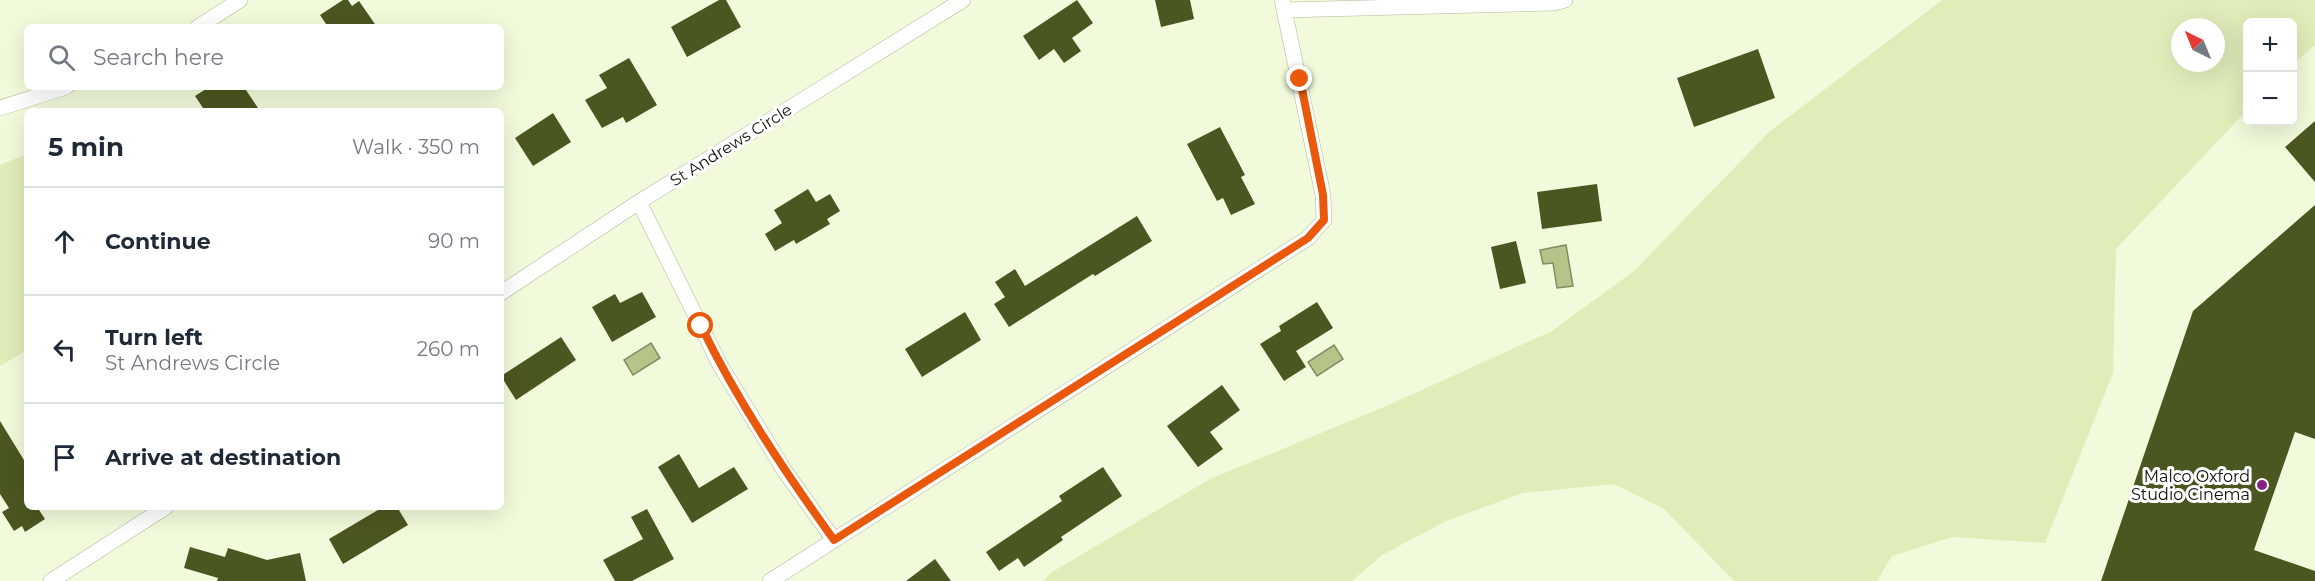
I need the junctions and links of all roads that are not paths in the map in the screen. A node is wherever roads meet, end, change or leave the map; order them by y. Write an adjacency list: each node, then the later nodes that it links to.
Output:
1 (240, 0): 5 (street)
2 (963, 0): 8 (street, St Andrews Circle)
3 (1565, 0): 4 (street)
4 (1284, 5): 11 (street)
5 (203, 24)
6 (57, 90): 7 (street)
7 (0, 108)
8 (639, 201): 9 (street, St Andrews Circle); 11 (street)
9 (504, 291)
10 (161, 510): 12 (street)
11 (834, 540): 13 (street)
12 (51, 581)
13 (770, 581)

